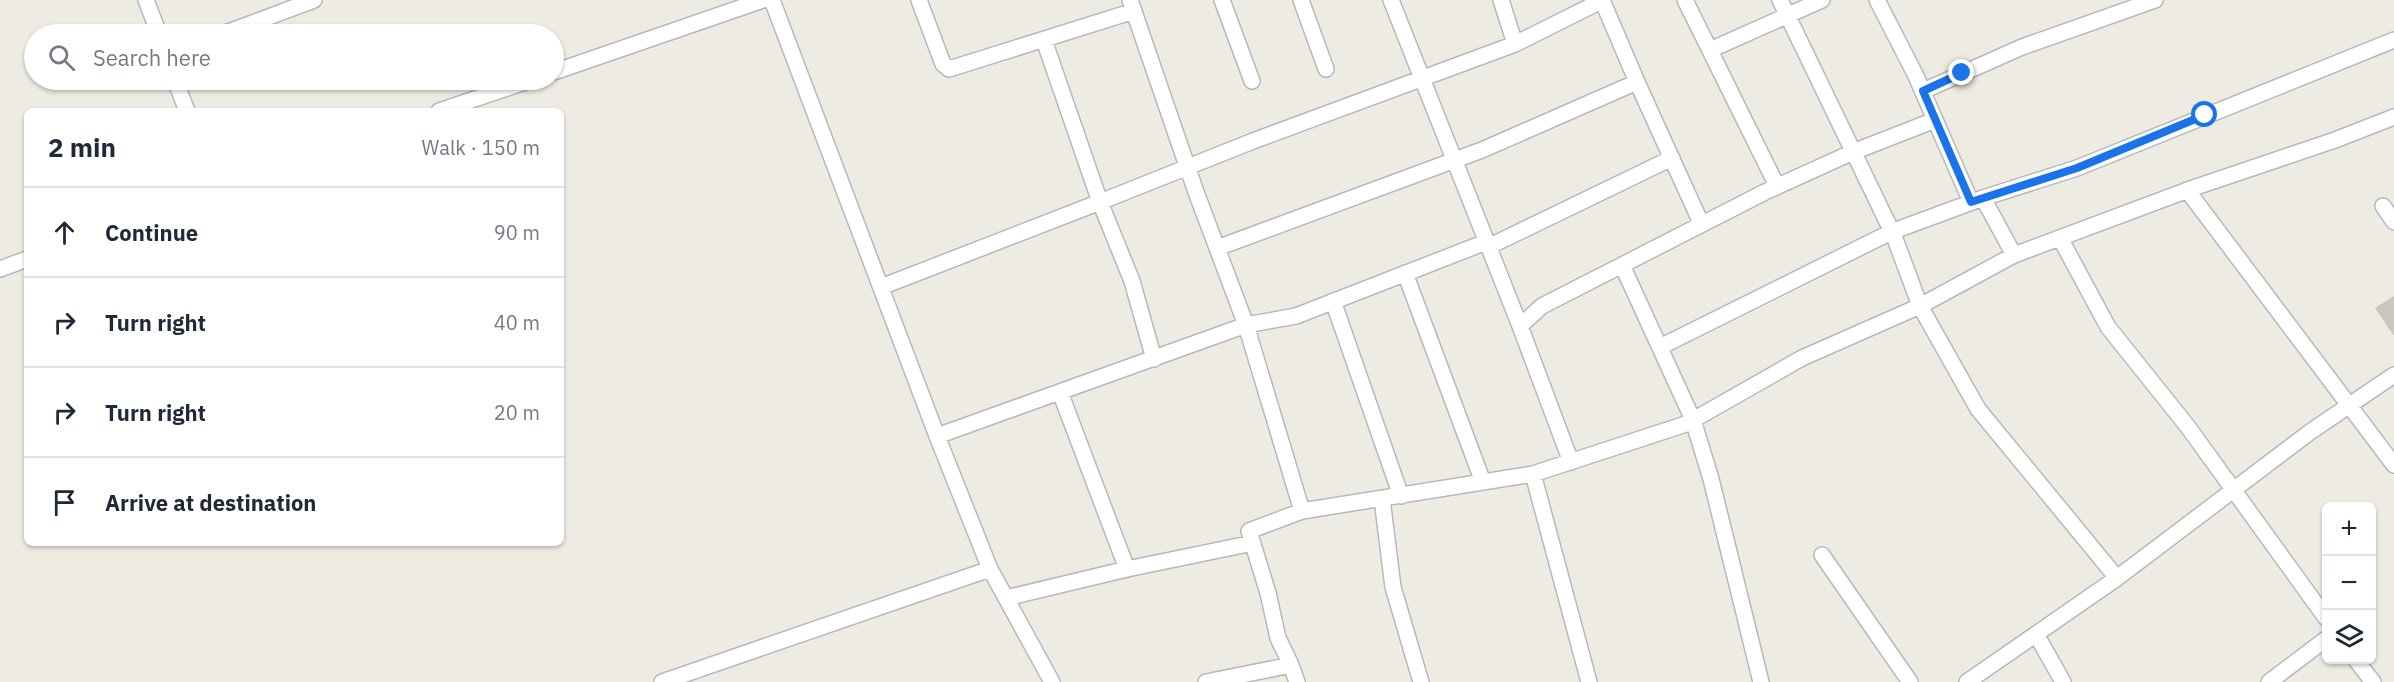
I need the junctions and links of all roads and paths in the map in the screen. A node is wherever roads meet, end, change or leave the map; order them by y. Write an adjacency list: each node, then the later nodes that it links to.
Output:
1 (146, 0): 18 (street)
2 (763, 0): 24 (street)
3 (772, 0): 56 (street)
4 (919, 0): 20 (street)
5 (1222, 0): 27 (street)
6 (1301, 0): 25 (street)
7 (1391, 0): 26 (street)
8 (1502, 0): 22 (street)
9 (1603, 0): 22 (street); 28 (street)
10 (1685, 0): 23 (street)
11 (1780, 0): 17 (street)
12 (1822, 0): 17 (street)
13 (1876, 0): 31 (street)
14 (2155, 0): 31 (street)
15 (311, 1): 19 (street)
16 (1132, 6): 20 (street); 39 (street)
17 (1788, 16): 23 (street); 36 (street)
18 (155, 24)
19 (250, 24)
20 (1044, 40): 43 (street)
21 (2394, 40): 42 (street)
22 (1515, 44): 26 (street)
23 (1710, 51): 40 (street)
24 (564, 69)
25 (1326, 69)
26 (1423, 78): 38 (street); 39 (street)
27 (1252, 81)
28 (1637, 82): 37 (street); 38 (street)
29 (179, 90): 32 (street)
30 (501, 90): 33 (street)
31 (1923, 91): 35 (street)
32 (186, 108)
33 (448, 108)
34 (2394, 117): 41 (street)
35 (1935, 120): 36 (street); 42 (street)
36 (1853, 152): 40 (street); 47 (street)
37 (1672, 158): 46 (street); 49 (street)
38 (1454, 160): 49 (street); 50 (street)
39 (1187, 167): 43 (street); 50 (street)
40 (1778, 186): 46 (street)
41 (2187, 190): 48 (street); 65 (street)
42 (1977, 200): 47 (street); 51 (street)
43 (1100, 202): 56 (street); 62 (street)
44 (2383, 206): 45 (street)
45 (2394, 222)
46 (1701, 224): 53 (street)
47 (1891, 232): 58 (street); 61 (street)
48 (2060, 238): 51 (street); 72 (street)
49 (1487, 245): 55 (street); 60 (street)
50 (1217, 248): 59 (street)
51 (2014, 255): 58 (street)
52 (24, 260): 54 (street)
53 (1622, 265): 60 (street); 61 (street)
54 (0, 269)
55 (1405, 273): 57 (street); 71 (street)
56 (881, 287): 67 (street)
57 (1333, 301): 59 (street); 73 (street)
58 (1920, 306): 66 (street); 80 (street)
59 (1246, 325): 62 (street); 75 (street)
60 (1520, 326): 68 (street)
61 (1660, 347): 66 (street)
62 (1154, 359): 64 (street)
63 (2394, 375): 65 (street)
64 (1060, 392): 67 (street); 79 (street)
65 (2350, 405): 69 (street); 72 (street)
66 (1693, 420): 68 (street); 93 (street)
67 (937, 436): 78 (street)
68 (1571, 462): 70 (street)
69 (2394, 465)
70 (1533, 474): 71 (street); 92 (street)
71 (1483, 482): 73 (street)
72 (2234, 489): 80 (street); 82 (street)
73 (1401, 495): 74 (street)
74 (1382, 499): 75 (street); 91 (street)
75 (1302, 511): 76 (street)
76 (1253, 543): 79 (street); 86 (street)
77 (1822, 555): 94 (street)
78 (990, 569): 81 (street); 87 (street)
79 (1127, 569): 81 (street)
80 (2117, 578): 83 (street)
81 (1006, 598): 88 (street)
82 (2322, 612)
83 (2036, 634): 95 (street); 96 (street)
84 (2322, 642): 97 (street)
85 (2359, 664): 98 (street)
86 (1292, 665): 89 (street); 90 (street)
87 (662, 682)
88 (1053, 682)
89 (1206, 682)
90 (1297, 682)
91 (1421, 682)
92 (1589, 682)
93 (1761, 682)
94 (1910, 682)
95 (1967, 682)
96 (2063, 682)
97 (2269, 682)
98 (2373, 682)

